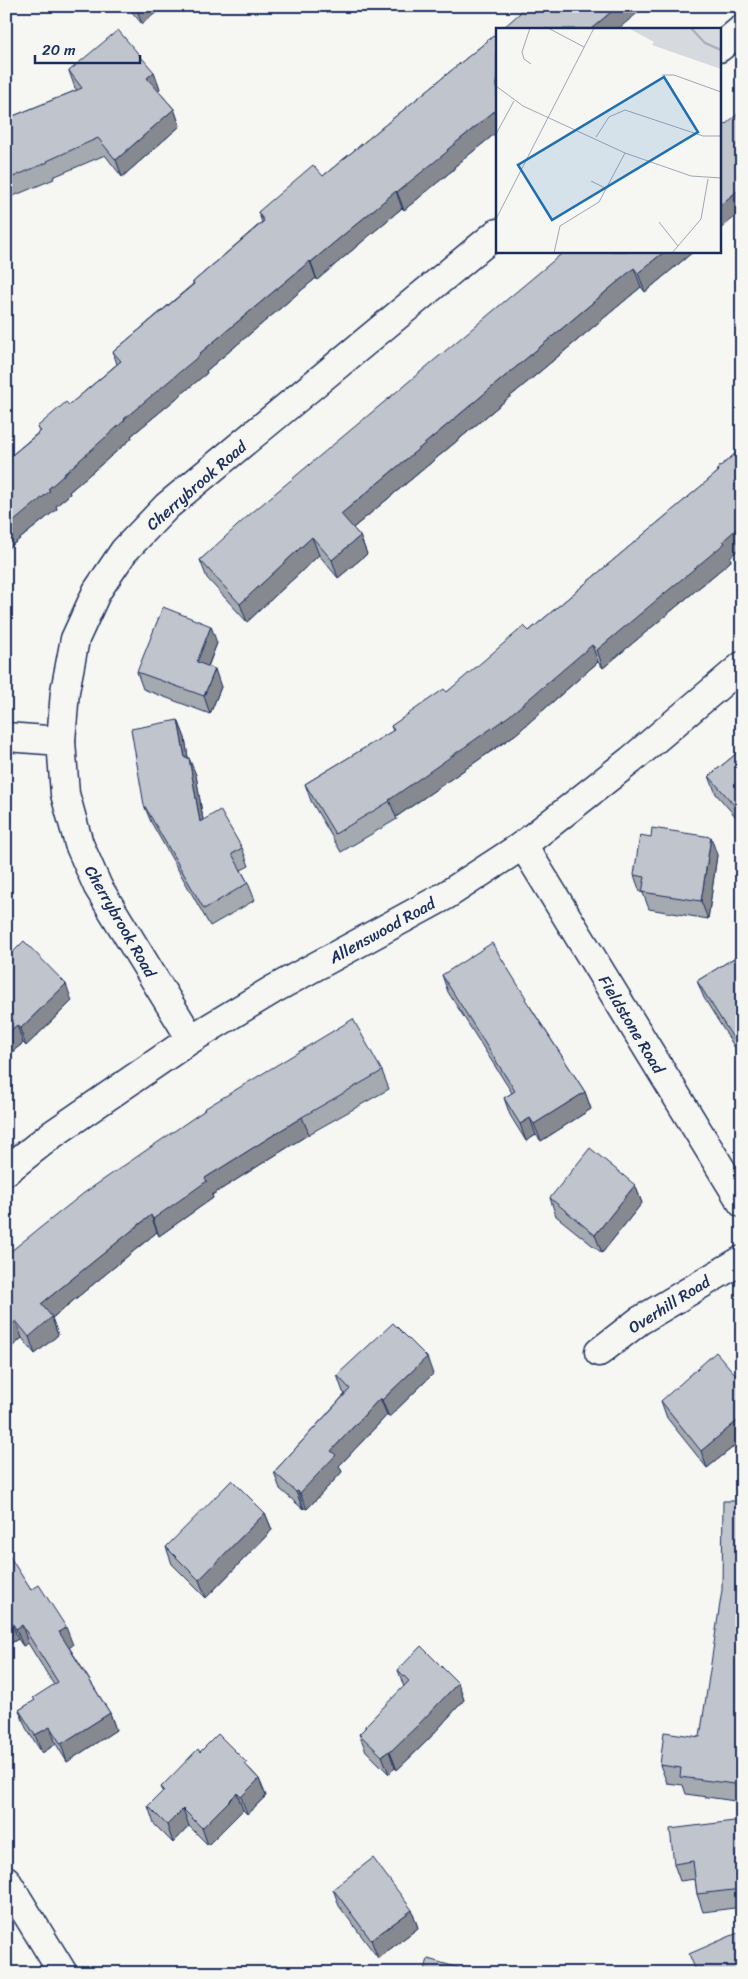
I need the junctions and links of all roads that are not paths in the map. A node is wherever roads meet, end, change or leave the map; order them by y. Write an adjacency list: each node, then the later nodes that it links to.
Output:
1 (742, 29): 2 (street)
2 (720, 47)
3 (496, 234): 6 (street, Cherrybrook Road)
4 (742, 666): 7 (street, Allenswood Road)
5 (6, 737): 6 (street)
6 (61, 741): 8 (street, Cherrybrook Road)
7 (523, 845): 8 (street, Allenswood Road); 10 (street, Fieldstone Road)
8 (190, 1039): 9 (street, Allenswood Road)
9 (6, 1171)
10 (742, 1203)
11 (742, 1260): 12 (street, Overhill Road)
12 (599, 1352)
13 (6, 1880): 14 (street)
14 (63, 1973)

